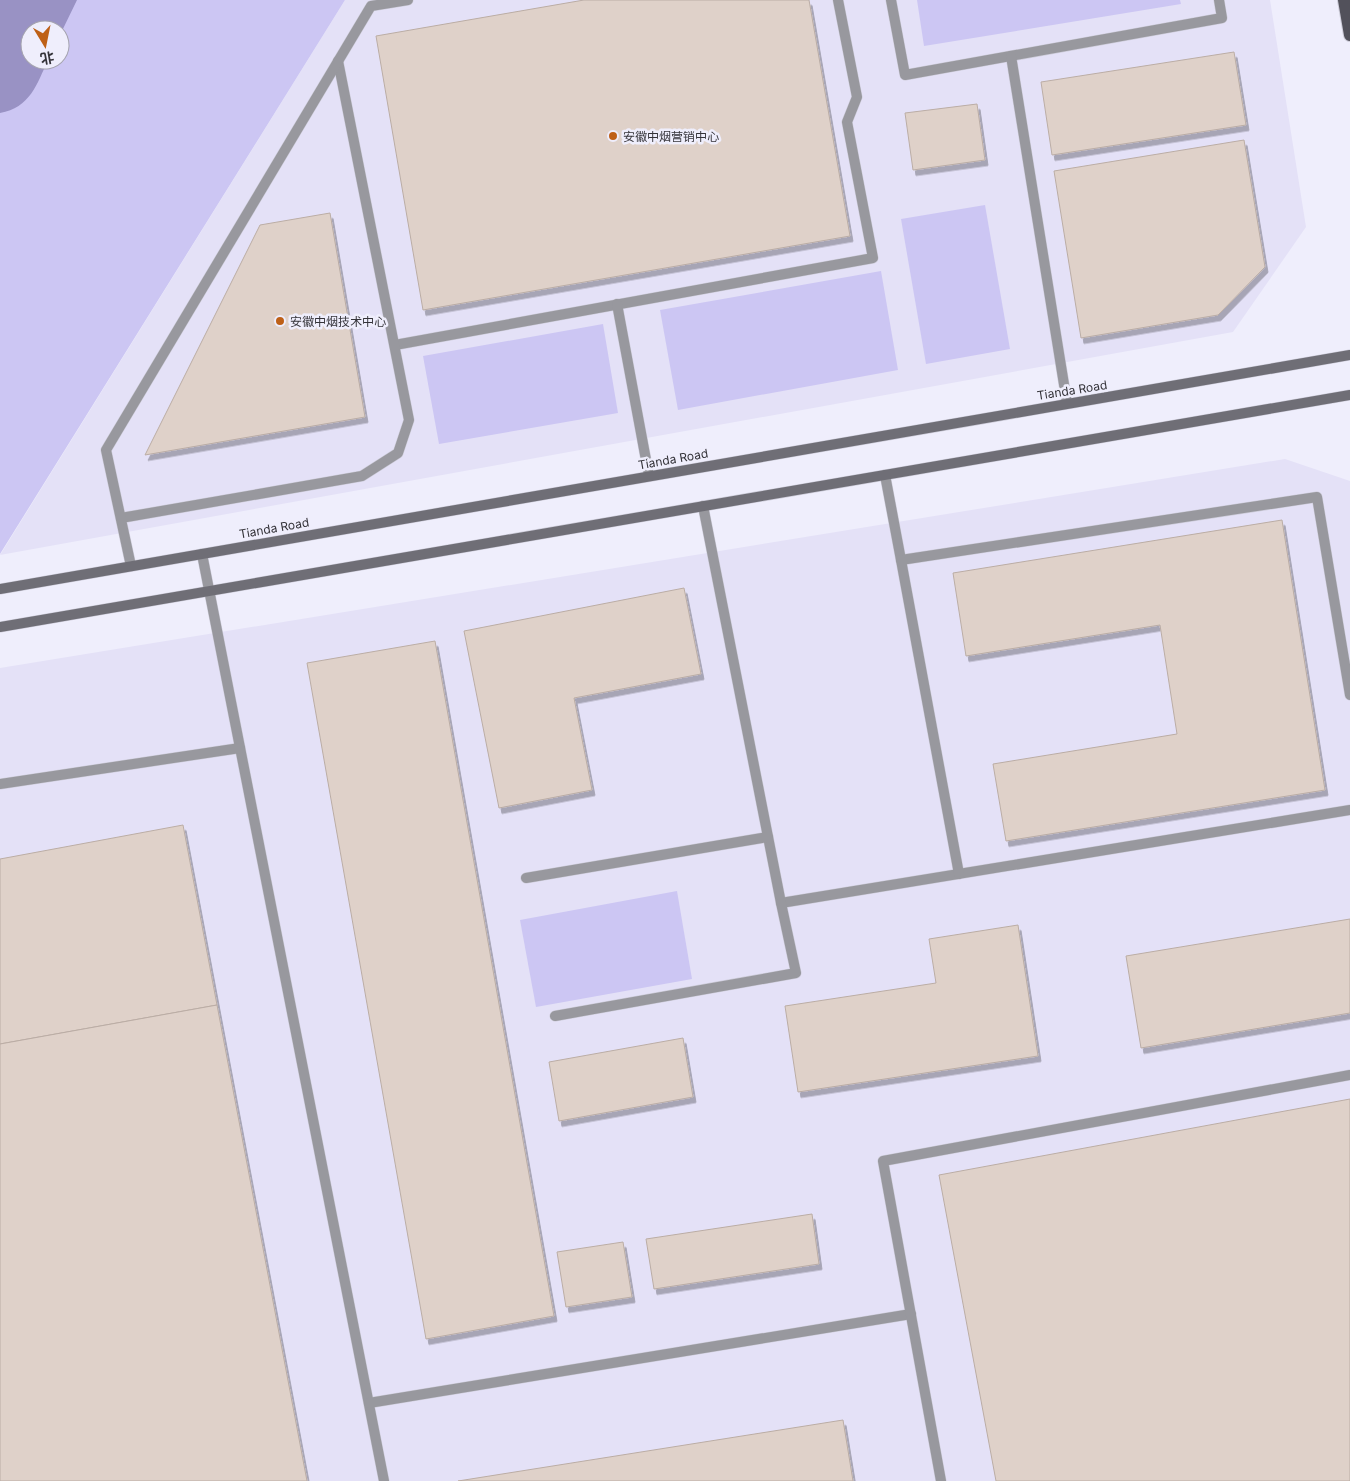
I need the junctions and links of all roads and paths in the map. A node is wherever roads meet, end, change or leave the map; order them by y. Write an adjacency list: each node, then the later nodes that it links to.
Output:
1 (408, 0): 8 (street)
2 (838, 0): 9 (street)
3 (892, 0): 7 (street)
4 (1219, 0): 7 (street)
5 (1344, 0): 6 (main road)
6 (1350, 36)
7 (1011, 56): 13 (street)
8 (338, 61): 10 (street); 17 (street)
9 (617, 304): 10 (street); 15 (street)
10 (395, 345): 17 (street)
11 (1350, 355): 13 (street, Tianda Road)
12 (1350, 396): 14 (street)
13 (1066, 403): 15 (street, Tianda Road)
14 (885, 475): 16 (street); 19 (street)
15 (649, 476): 18 (street, Tianda Road)
16 (703, 506): 22 (street); 28 (street)
17 (121, 518): 20 (street)
18 (202, 554): 20 (street, Tianda Road); 22 (street)
19 (901, 560): 24 (street); 29 (street)
20 (131, 566): 21 (street, Tianda Road)
21 (0, 589)
22 (209, 590): 23 (street); 25 (street)
23 (0, 626)
24 (1350, 695)
25 (240, 748): 26 (street); 35 (street)
26 (0, 784)
27 (1350, 810): 29 (street)
28 (768, 836): 30 (street); 31 (street)
29 (959, 874): 31 (street)
30 (526, 878)
31 (781, 903): 32 (street)
32 (555, 1016)
33 (1350, 1075): 34 (street)
34 (911, 1314): 35 (street); 37 (street)
35 (369, 1403): 36 (street)
36 (384, 1481)
37 (941, 1481)

